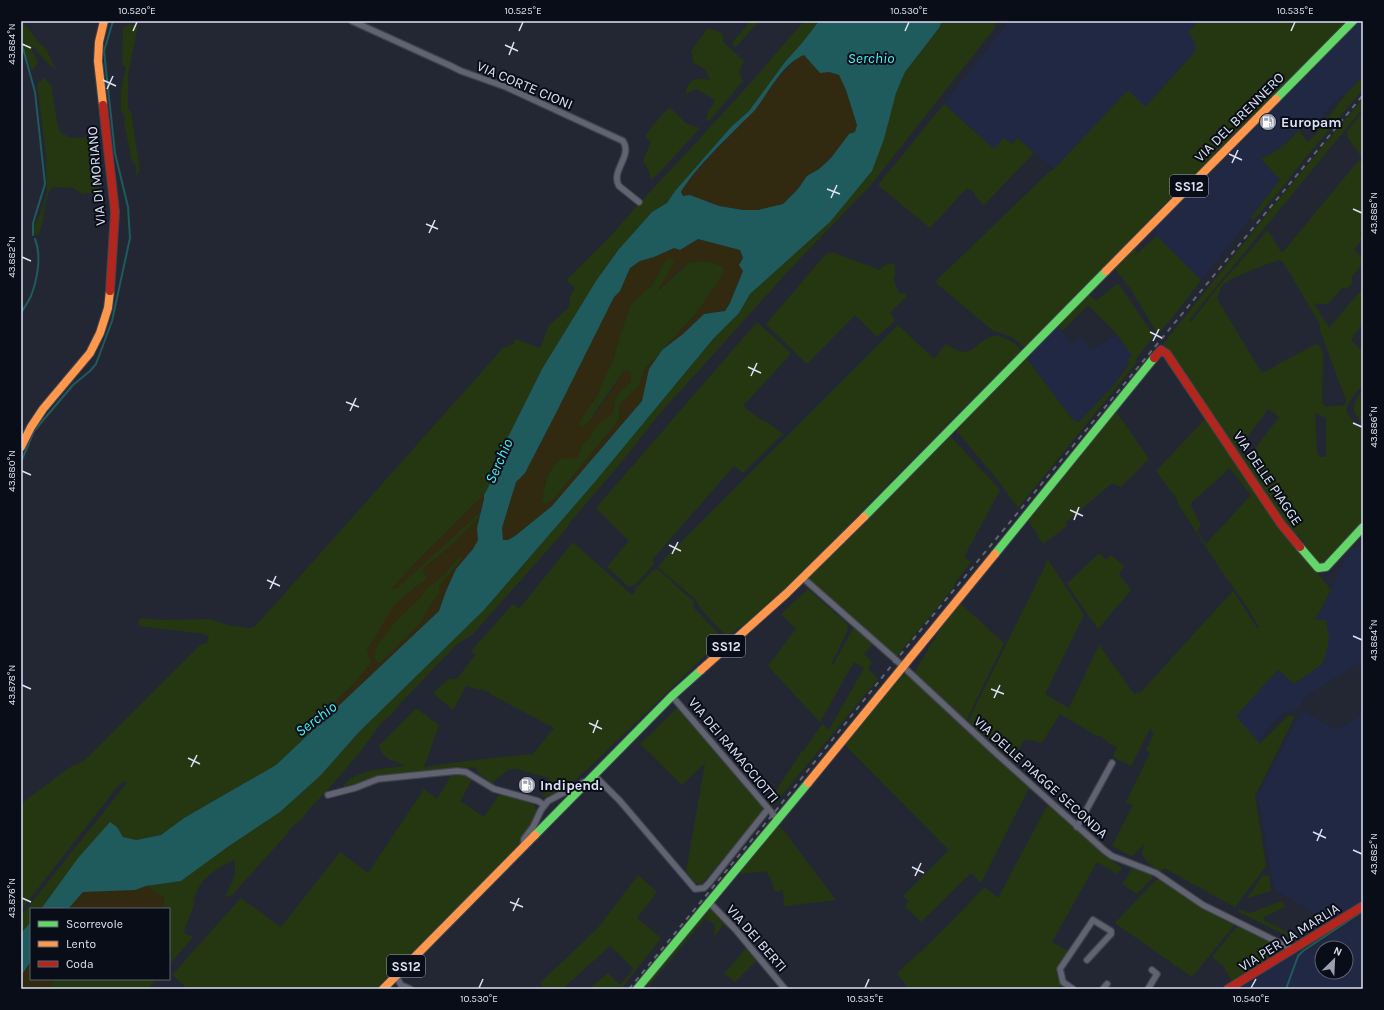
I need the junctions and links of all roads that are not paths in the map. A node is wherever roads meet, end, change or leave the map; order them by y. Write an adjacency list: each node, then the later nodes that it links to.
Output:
1 (104, 21): 5 (main road, VIA DI MORIANO)
2 (352, 21): 4 (street, VIA CORTE CIONI)
3 (1353, 21): 7 (main road, VIA DEL BRENNERO / SS12)
4 (639, 202)
5 (21, 447)
6 (1363, 527): 8 (main road, VIA DELLE PIAGGE)
7 (803, 578): 8 (street, VIA DELLE PIAGGE SECONDA); 9 (main road, SS12)
8 (903, 666): 15 (main road); 16 (street, VIA DELLE PIAGGE SECONDA)
9 (672, 696): 11 (main road, SS12); 14 (street, VIA DEI RAMACCIOTTI)
10 (1112, 763): 16 (street)
11 (592, 776): 13 (street); 14 (street); 17 (main road, SS12)
12 (328, 795): 13 (street)
13 (544, 805): 17 (street)
14 (768, 809): 15 (street, VIA DEI RAMACCIOTTI)
15 (778, 820): 18 (main road)
16 (1077, 826): 20 (street, VIA DELLE PIAGGE SECONDA)
17 (523, 847): 23 (main road, SS12)
18 (709, 902): 27 (main road); 28 (street, VIA DEI BERTI)
19 (1363, 906): 20 (main road, VIA PER LA MARLIA)
20 (1292, 949): 32 (main road, VIA PER LA MARLIA)
21 (1086, 960): 29 (street)
22 (1152, 970): 31 (street)
23 (396, 976): 25 (main road, SS12); 26 (street)
24 (1107, 984): 30 (street)
25 (383, 989)
26 (410, 989)
27 (637, 989)
28 (785, 989)
29 (1073, 989)
30 (1103, 989)
31 (1148, 989)
32 (1228, 989)

